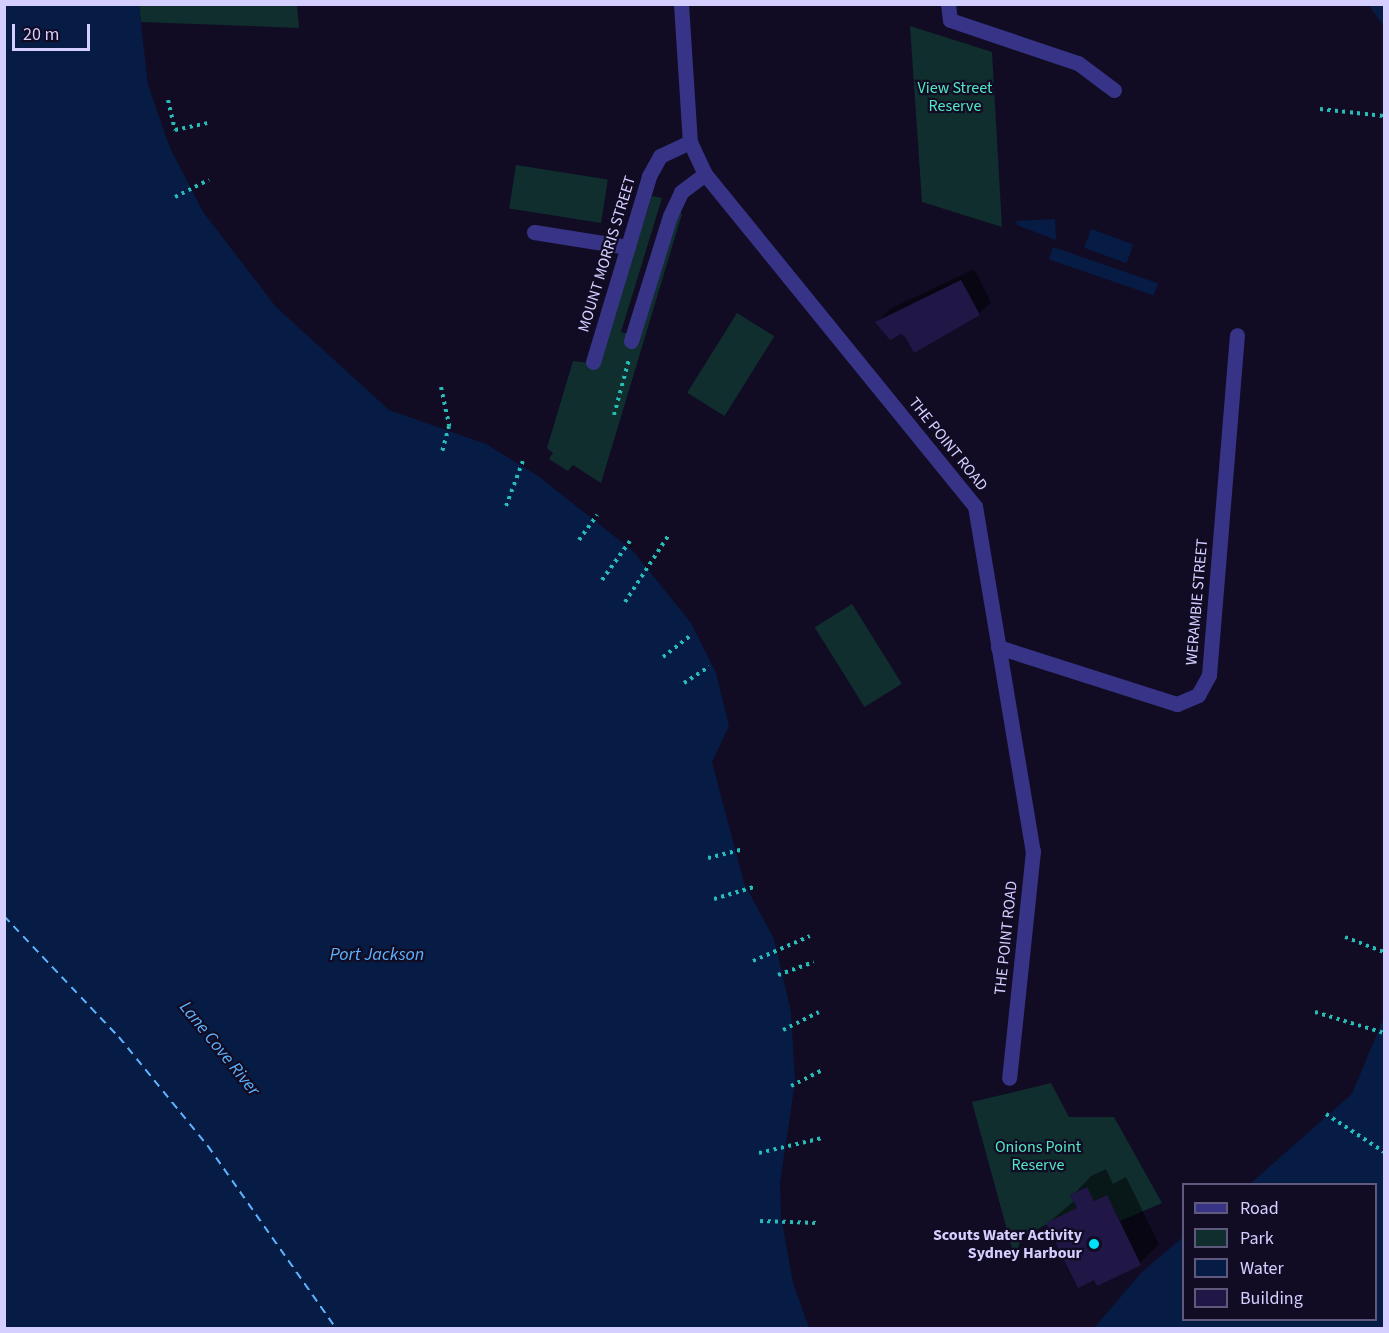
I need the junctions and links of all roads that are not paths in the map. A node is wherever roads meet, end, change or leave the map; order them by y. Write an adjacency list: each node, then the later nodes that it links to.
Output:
1 (681, 4): 4 (street, THE POINT ROAD)
2 (949, 12): 3 (street)
3 (1114, 90)
4 (690, 142): 5 (street, THE POINT ROAD); 7 (street, MOUNT MORRIS STREET)
5 (705, 174): 9 (street); 11 (street, THE POINT ROAD)
6 (534, 232): 7 (street)
7 (628, 247): 10 (street, MOUNT MORRIS STREET)
8 (1237, 335): 11 (street, WERAMBIE STREET)
9 (631, 341)
10 (593, 362)
11 (998, 647): 12 (street, THE POINT ROAD)
12 (1009, 1078)

